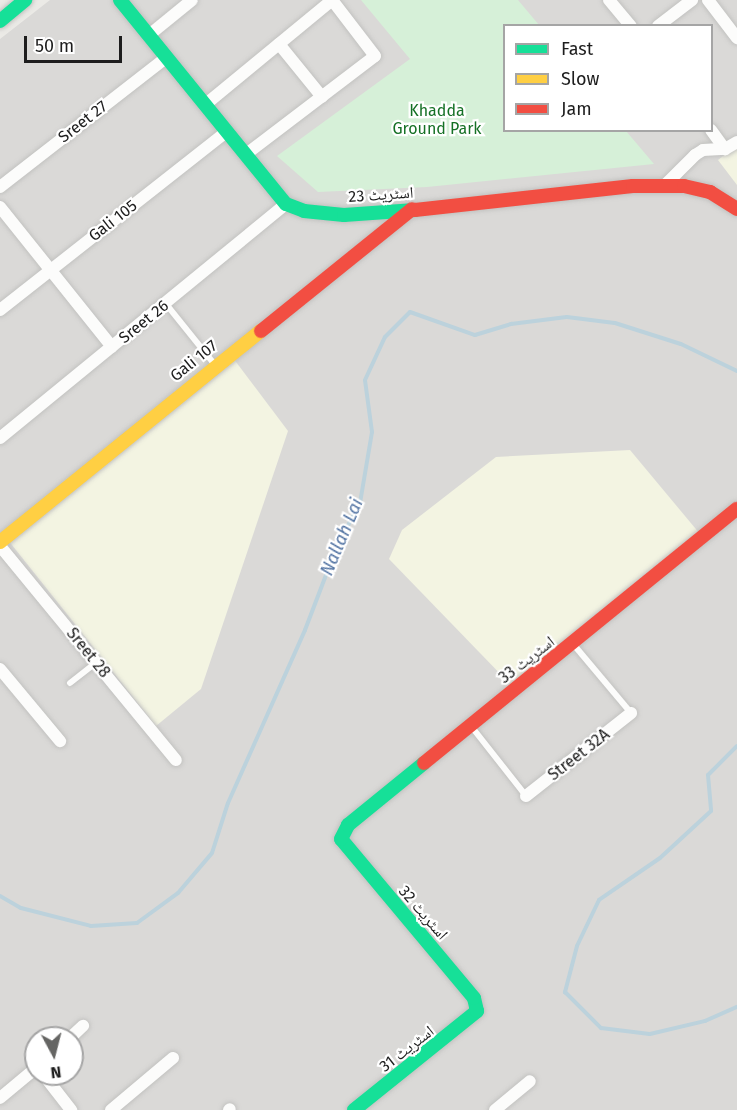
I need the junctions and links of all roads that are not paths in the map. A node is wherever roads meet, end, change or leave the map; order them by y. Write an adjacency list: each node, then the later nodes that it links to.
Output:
1 (26, 0): 8 (street)
2 (120, 0): 11 (street)
3 (192, 0): 11 (street)
4 (609, 0): 9 (street)
5 (692, 0): 10 (street)
6 (708, 0): 12 (street)
7 (327, 2): 13 (street); 15 (street)
8 (0, 21)
9 (629, 24)
10 (661, 24)
11 (149, 35): 14 (street)
12 (737, 38)
13 (279, 44): 15 (street); 16 (street)
14 (166, 58): 16 (street); 22 (street, Sreet 27)
15 (322, 97): 21 (street)
16 (206, 104): 17 (street)
17 (226, 132): 21 (street); 28 (street, Gali 105)
18 (712, 132): 20 (street)
19 (737, 142): 20 (street)
20 (725, 150): 23 (street)
21 (244, 155): 24 (street)
22 (0, 186)
23 (664, 186): 26 (street, اسٹریٹ 23); 27 (street, اسٹریٹ 23)
24 (286, 204): 26 (street, اسٹریٹ 23); 29 (street, Sreet 26)
25 (0, 207): 28 (street)
26 (412, 209): 32 (street, Gali 107)
27 (737, 209)
28 (49, 270): 30 (street, Gali 105); 31 (street)
29 (166, 304): 31 (street, Sreet 26); 32 (lane)
30 (0, 310)
31 (112, 347): 33 (street, Sreet 26)
32 (215, 365): 35 (street, Gali 107)
33 (0, 438)
34 (737, 509): 36 (street, اسٹریٹ 33)
35 (0, 544): 37 (street, Sreet 28)
36 (574, 645): 40 (lane); 41 (street, اسٹریٹ 33)
37 (96, 663): 39 (lane); 43 (street, Sreet 28)
38 (0, 669): 42 (street)
39 (70, 683)
40 (631, 713): 44 (street, Street 32A)
41 (470, 725): 44 (lane); 45 (street, اسٹریٹ 33)
42 (60, 741)
43 (176, 760)
44 (526, 796)
45 (341, 839): 46 (street, اسٹریٹ 32)
46 (477, 1011): 54 (street, اسٹریٹ 31)
47 (173, 1058): 53 (street)
48 (24, 1078): 51 (street)
49 (530, 1081): 55 (street)
50 (52, 1086): 52 (street)
51 (0, 1098)
52 (71, 1110)
53 (111, 1110)
54 (354, 1110)
55 (495, 1110)

